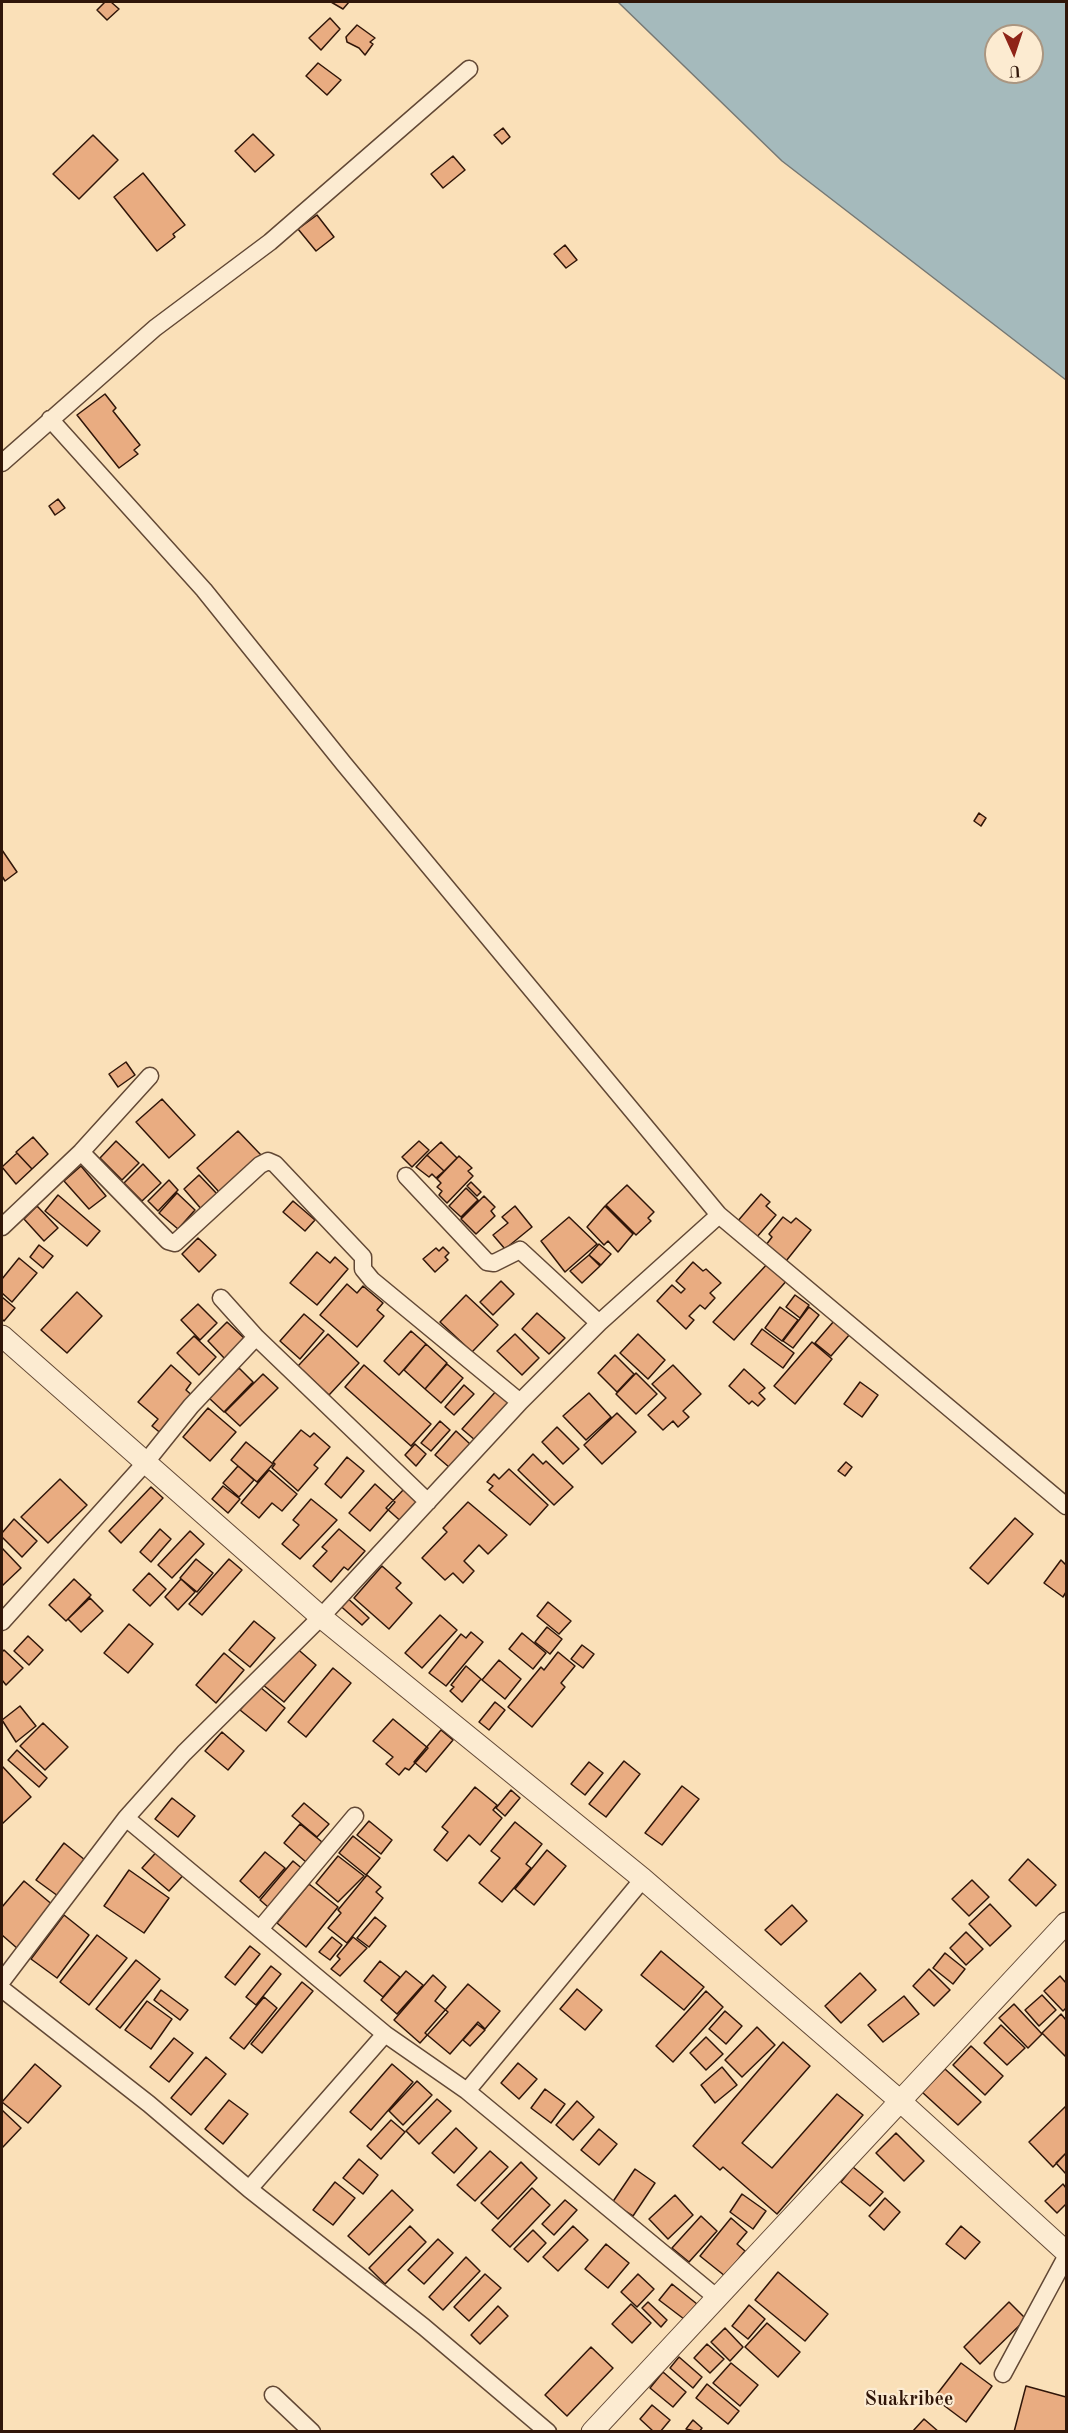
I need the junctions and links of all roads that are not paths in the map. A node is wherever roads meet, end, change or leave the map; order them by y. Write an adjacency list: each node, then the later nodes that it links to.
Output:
1 (469, 69): 2 (street)
2 (50, 419): 3 (street); 7 (street)
3 (2, 463)
4 (150, 1076): 5 (street)
5 (81, 1152): 8 (street); 13 (street)
6 (406, 1176): 10 (street)
7 (719, 1215): 10 (street); 16 (street)
8 (2, 1227)
9 (221, 1298): 12 (street)
10 (599, 1323): 13 (street)
11 (2, 1336): 14 (street)
12 (256, 1337): 14 (street); 15 (street)
13 (520, 1402): 15 (street)
14 (146, 1462): 17 (street); 18 (street)
15 (428, 1502): 17 (street)
16 (1066, 1506)
17 (321, 1617): 20 (street); 21 (street)
18 (2, 1622)
19 (355, 1816): 23 (street)
20 (126, 1818): 23 (street); 24 (street)
21 (643, 1879): 27 (street); 28 (street)
22 (1066, 1923): 28 (street)
23 (261, 1929): 26 (street)
24 (2, 1981)
25 (2, 1989): 29 (street)
26 (385, 2034): 27 (street); 29 (street)
27 (467, 2091): 32 (street)
28 (899, 2100): 30 (street); 32 (street)
29 (249, 2189): 36 (street)
30 (1066, 2252)
31 (1066, 2257): 33 (street)
32 (716, 2297): 37 (street)
33 (1003, 2374)
34 (273, 2395): 35 (street)
35 (312, 2432)
36 (548, 2432)
37 (592, 2432)

